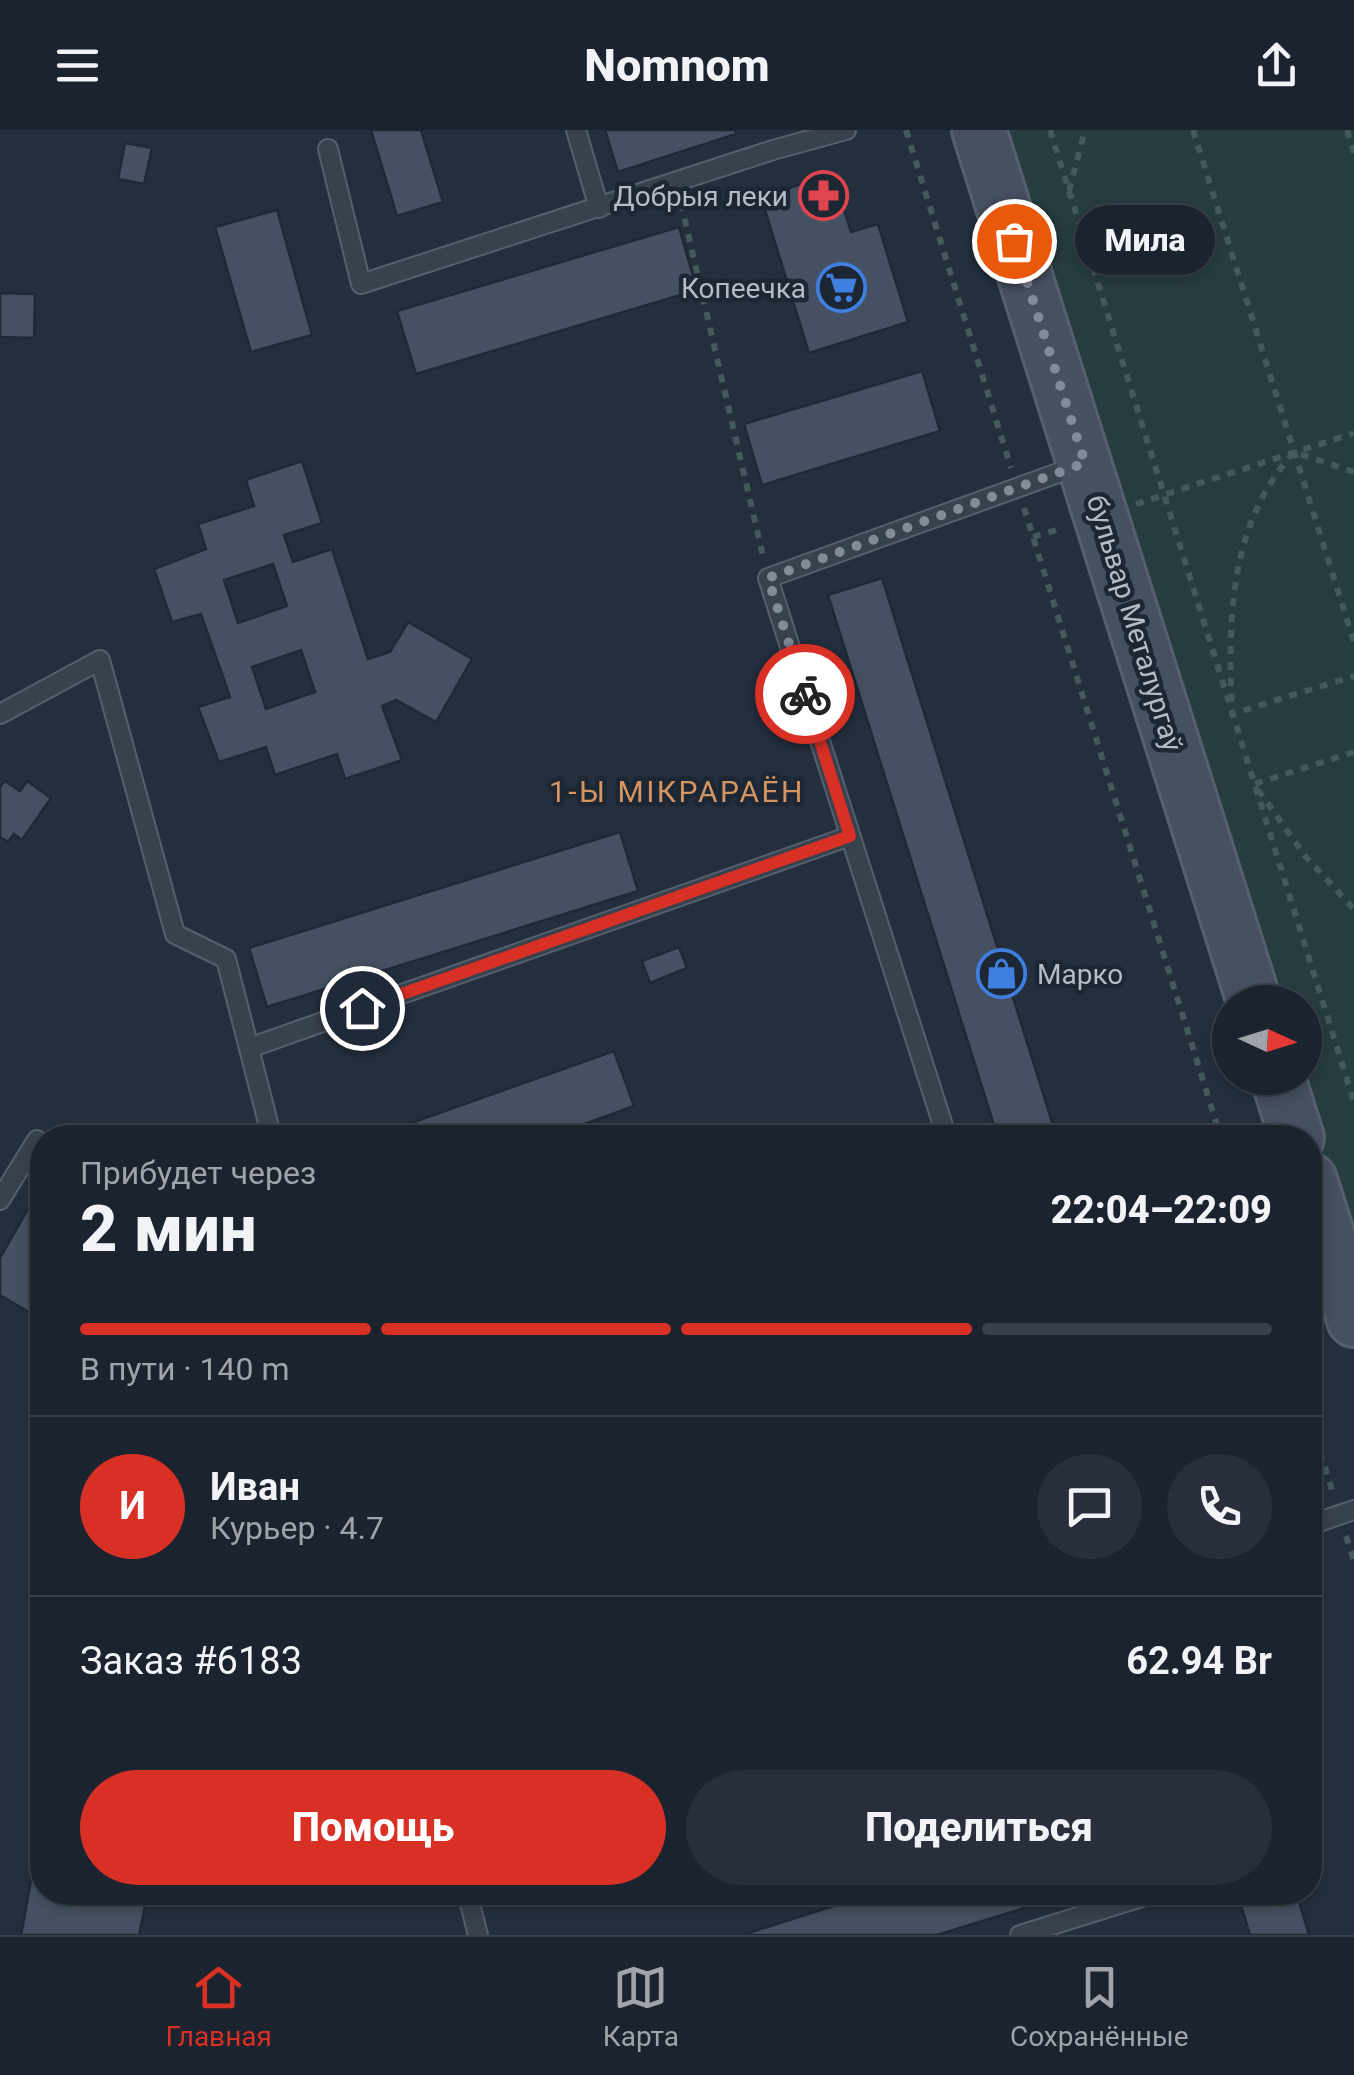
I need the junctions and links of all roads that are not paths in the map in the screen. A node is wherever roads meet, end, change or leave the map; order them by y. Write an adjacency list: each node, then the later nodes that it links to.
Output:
1 (576, 130): 7 (lane)
2 (767, 130): 6 (lane)
3 (846, 130): 6 (lane)
4 (979, 130): 8 (main road, бульвар Металургаў)
5 (328, 148): 7 (lane)
6 (773, 150): 7 (lane)
7 (599, 208)
8 (1085, 463): 10 (lane); 11 (main road, бульвар Металургаў)
9 (0, 714): 12 (lane)
10 (850, 836): 12 (lane); 15 (lane)
11 (1249, 985)
12 (249, 1048): 14 (lane)
13 (1283, 1095): 16 (main road)
14 (269, 1125)
15 (943, 1125)
16 (1293, 1125)
17 (30, 1151): 18 (lane)
18 (0, 1200)
19 (1322, 1218): 20 (main road)
20 (1354, 1320)
21 (1354, 1510): 22 (lane)
22 (1322, 1520)
23 (470, 1905): 25 (lane)
24 (1116, 1905): 26 (lane)
25 (478, 1935)
26 (1020, 1935)

